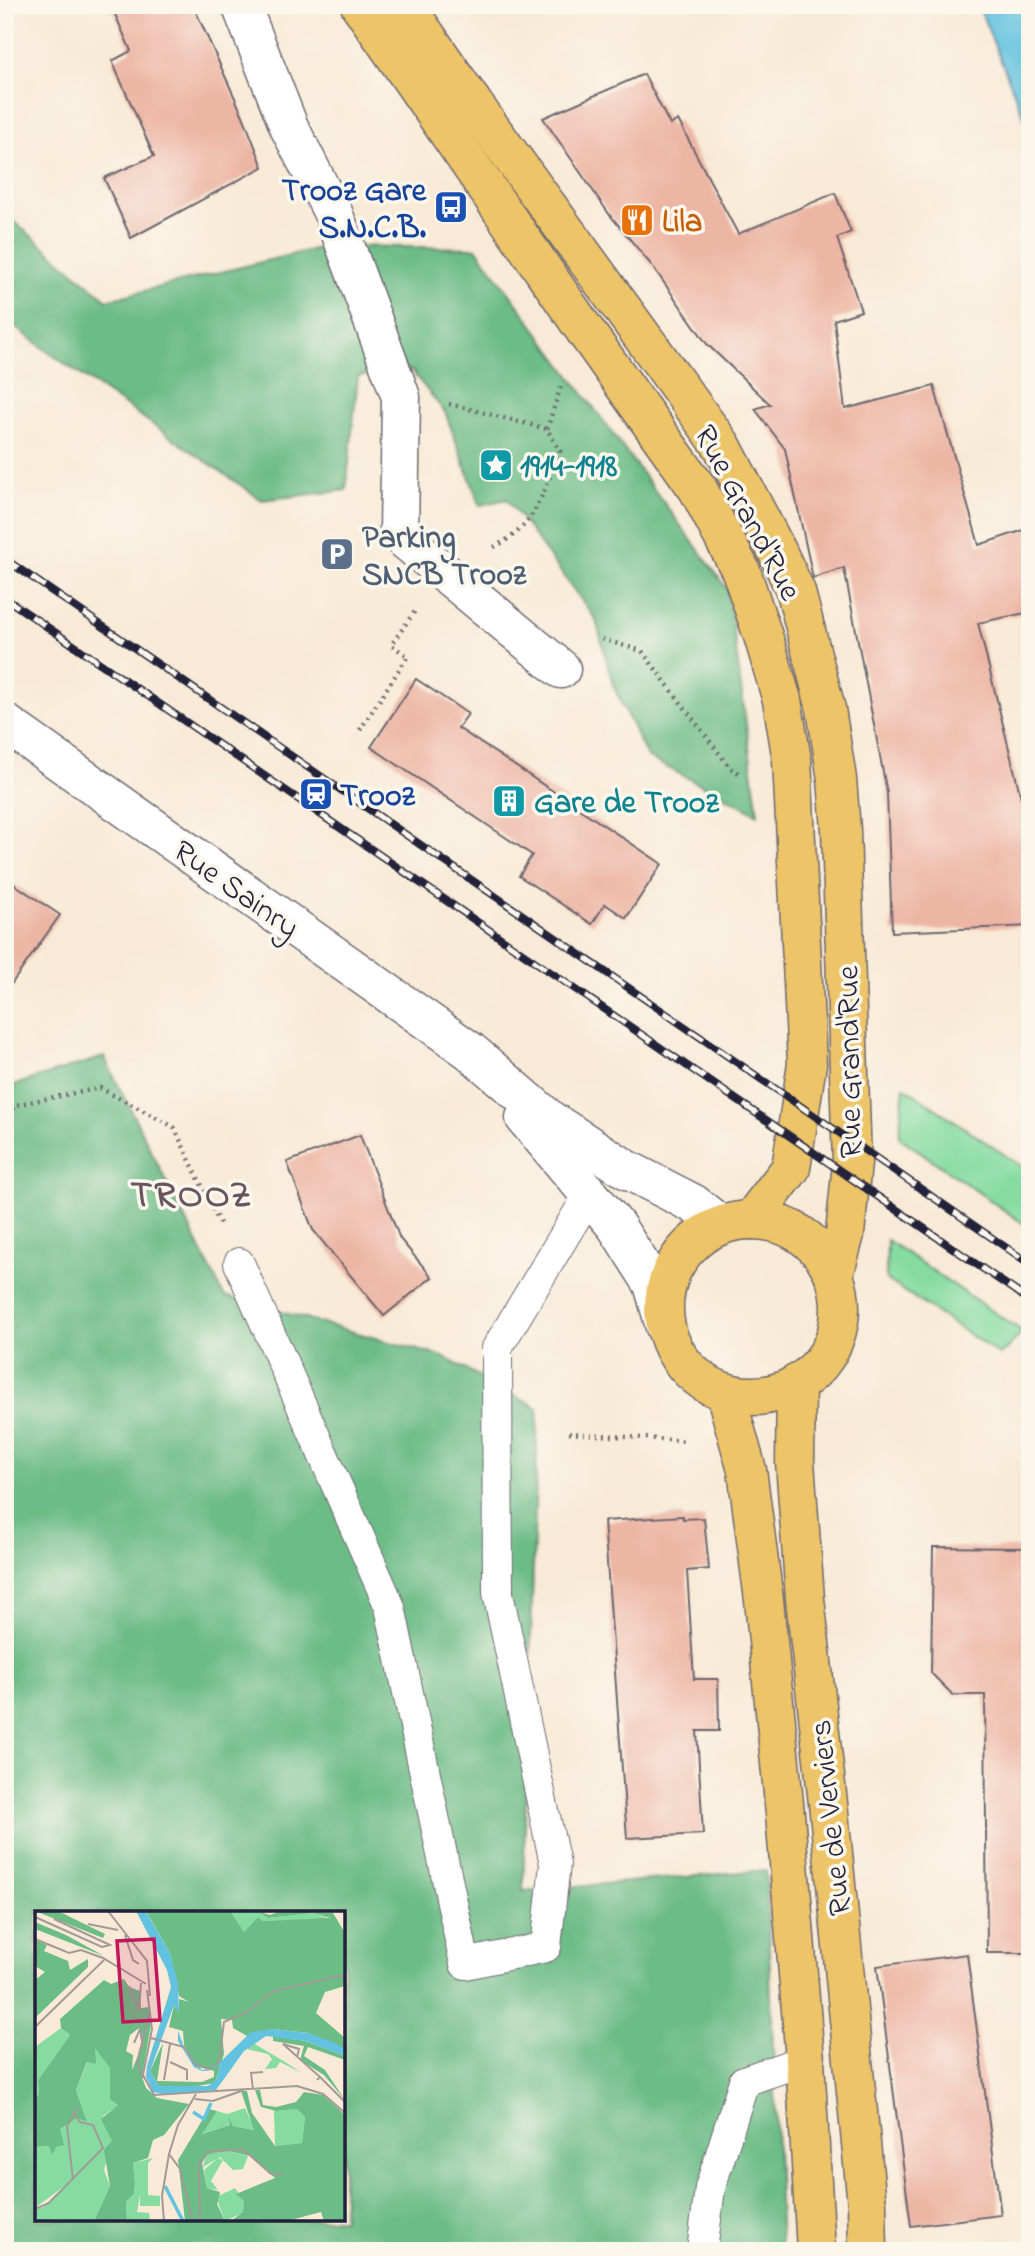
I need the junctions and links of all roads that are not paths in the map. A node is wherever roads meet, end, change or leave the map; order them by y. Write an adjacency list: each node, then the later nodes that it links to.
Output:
1 (241, 5): 4 (street)
2 (360, 5): 8 (main road, Rue Grand'Rue)
3 (405, 5): 10 (main road, Rue Grand'Rue)
4 (561, 669)
5 (5, 723): 6 (street, Rue Sainry)
6 (470, 1051): 7 (street, Rue Sainry); 8 (street, Rue Sainry)
7 (589, 1195): 9 (lane); 11 (street, Rue Sainry)
8 (735, 1222): 10 (main road, Rue Grand'Rue); 11 (main road, Rue Grand'Rue)
9 (239, 1263)
10 (834, 1275): 12 (main road, Rue Grand'Rue)
11 (665, 1327): 13 (main road, Rue Grand'Rue)
12 (796, 1384): 13 (main road, Rue Grand'Rue); 17 (main road, Rue de Verviers)
13 (725, 1392): 14 (main road, Rue de Verviers)
14 (805, 2060): 15 (lane); 16 (main road, Rue de Verviers)
15 (702, 2251)
16 (816, 2251)
17 (868, 2251)

